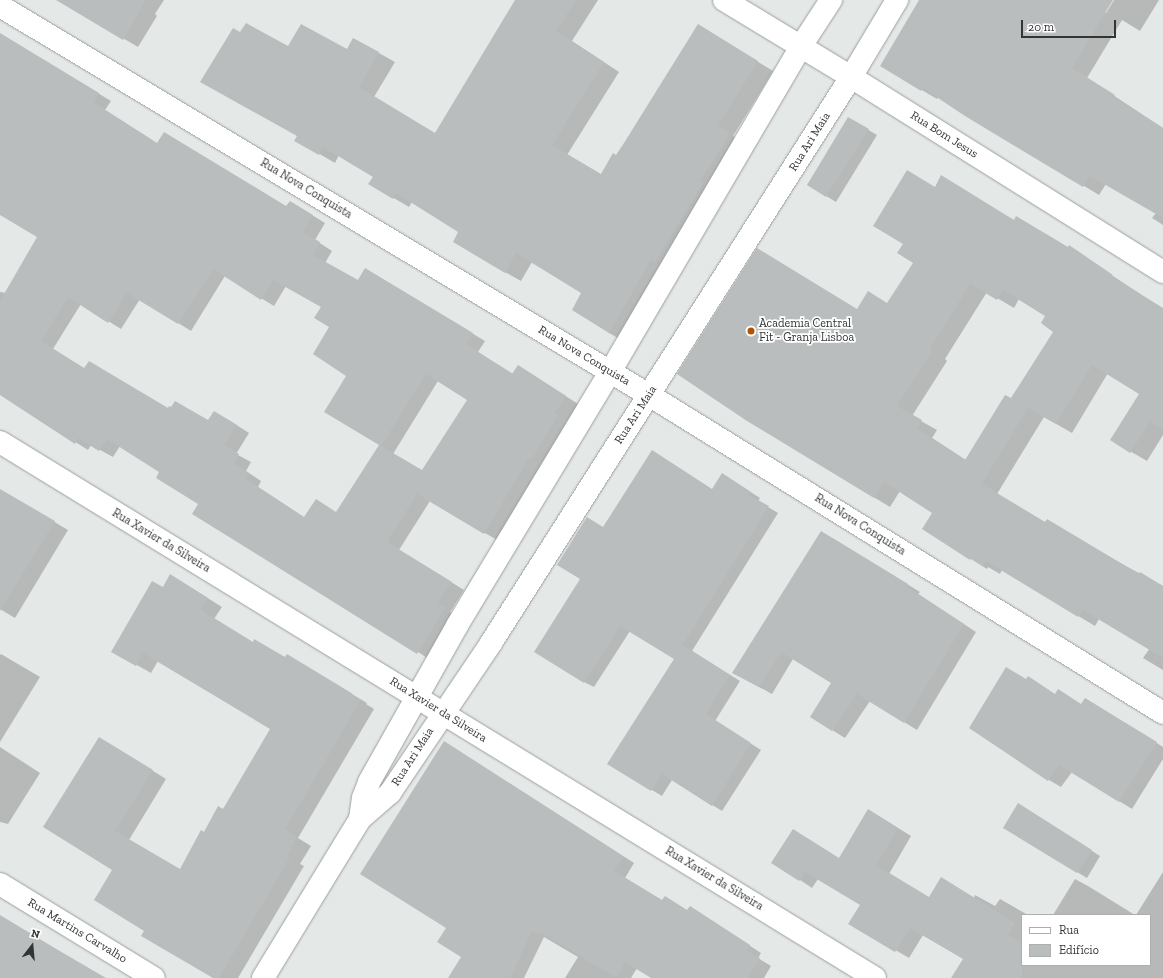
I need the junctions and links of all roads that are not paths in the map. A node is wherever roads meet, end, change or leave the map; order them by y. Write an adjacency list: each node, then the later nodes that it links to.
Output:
1 (724, 0): 5 (street, Rua Bom Jesus)
2 (831, 0): 5 (street, Rua Ari Maia)
3 (897, 0): 6 (street, Rua Ari Maia)
4 (0, 6): 8 (street, Rua Nova Conquista)
5 (801, 46): 6 (street, Rua Bom Jesus); 8 (street, Rua Ari Maia)
6 (851, 77): 7 (street, Rua Bom Jesus); 9 (street, Rua Ari Maia)
7 (1163, 272)
8 (610, 372): 9 (street, Rua Nova Conquista); 11 (street, Rua Ari Maia)
9 (649, 395): 12 (street, Rua Ari Maia); 13 (street, Rua Nova Conquista)
10 (0, 442): 11 (street, Rua Xavier da Silveira)
11 (418, 698): 12 (street, Rua Xavier da Silveira); 14 (street, Rua Ari Maia)
12 (442, 713): 14 (street, Rua Ari Maia); 18 (street, Rua Xavier da Silveira)
13 (1163, 713)
14 (360, 819): 17 (street, Rua Ari Maia)
15 (0, 884): 16 (street, Rua Martins Carvalho)
16 (154, 978)
17 (263, 978)
18 (876, 978)

